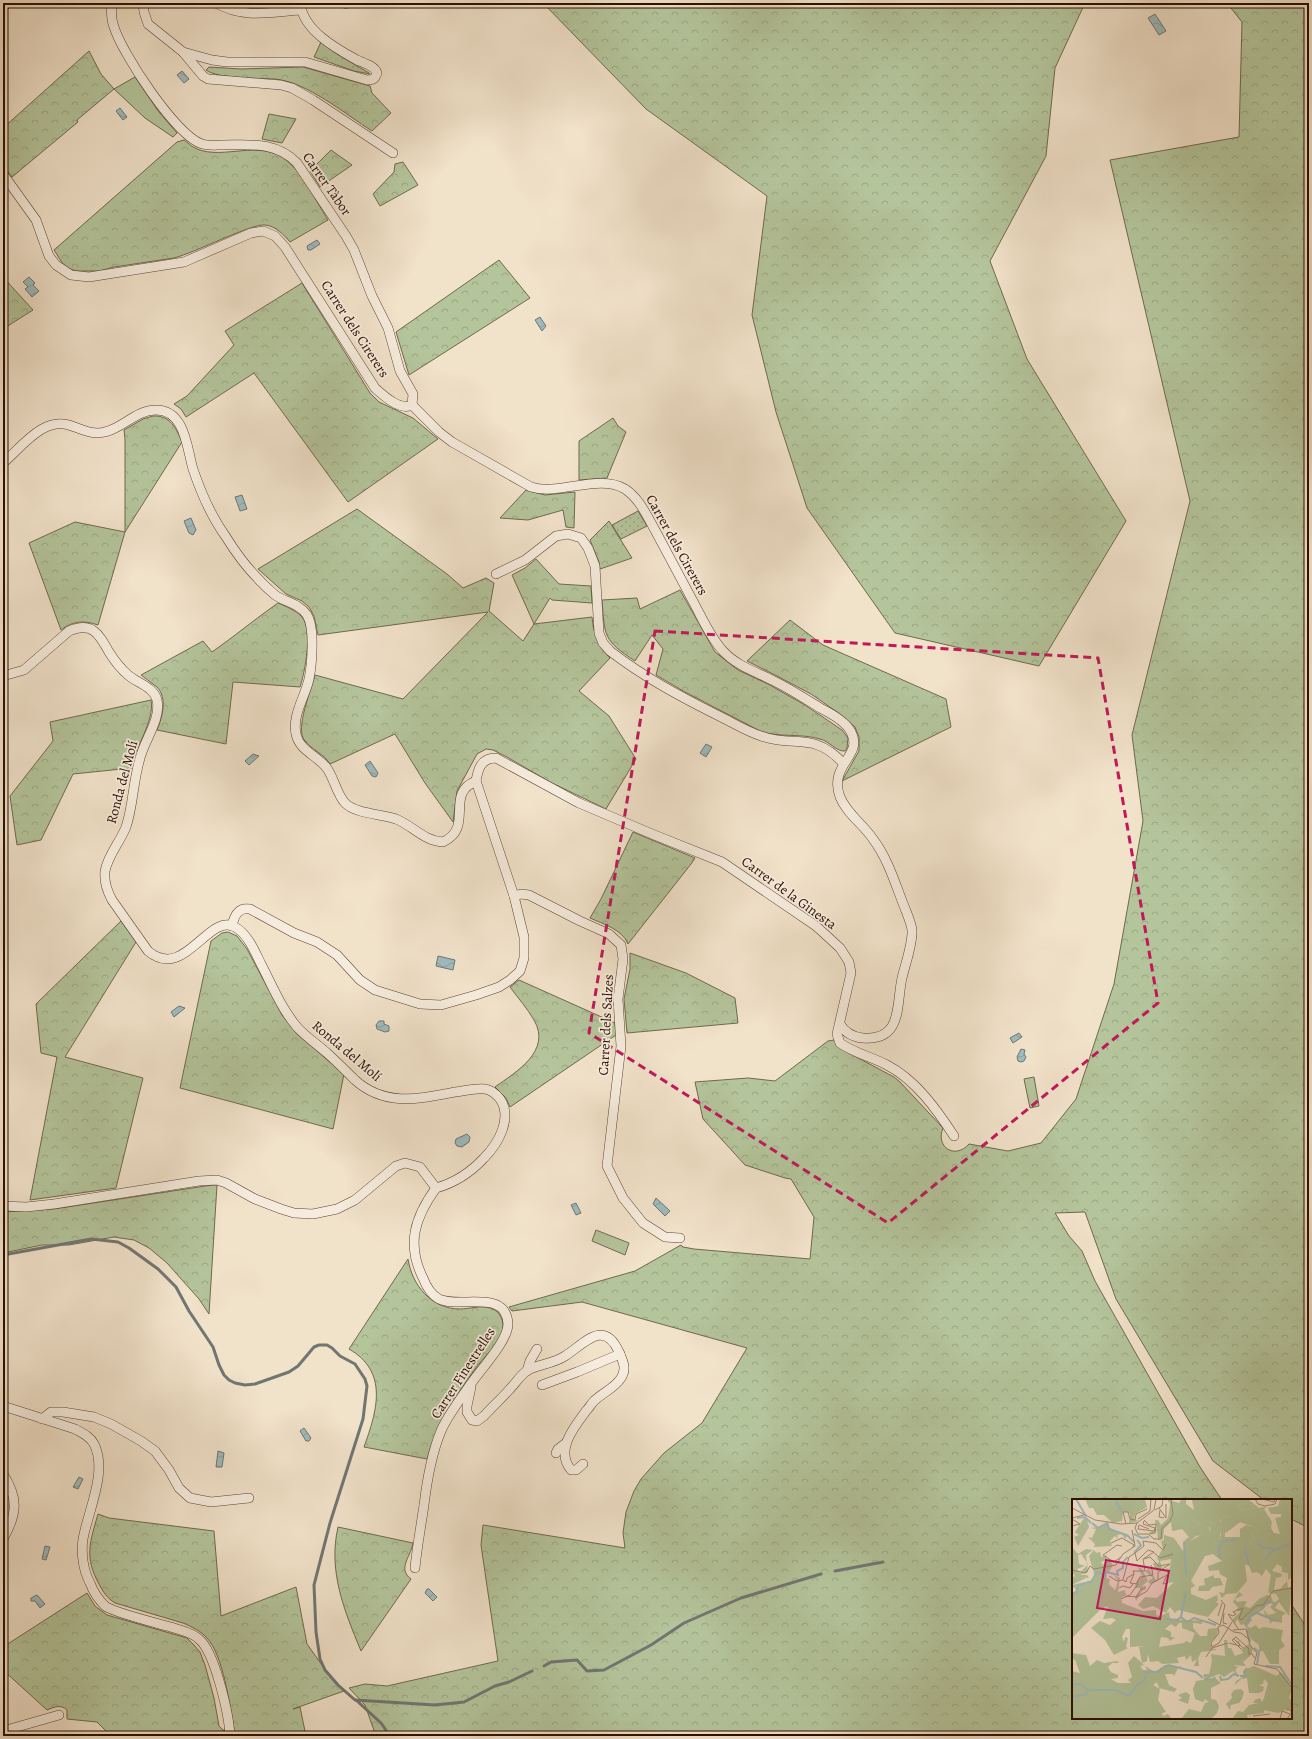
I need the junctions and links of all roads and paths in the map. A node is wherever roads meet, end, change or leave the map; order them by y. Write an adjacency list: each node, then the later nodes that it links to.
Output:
1 (112, 3): 8 (street, Carrer Tàbor)
2 (143, 3): 5 (street)
3 (216, 3): 4 (street)
4 (300, 6): 5 (street)
5 (183, 52): 6 (street)
6 (393, 152)
7 (3, 174): 8 (street, Carrer dels Cirerers)
8 (412, 405): 12 (street, Carrer dels Cirerers)
9 (3, 463): 13 (street)
10 (496, 574): 12 (street)
11 (3, 676): 15 (street, Ronda del Molí)
12 (843, 763): 16 (street)
13 (476, 781): 14 (street); 16 (street, Carrer de la Ginesta)
14 (514, 896): 15 (street); 20 (street, Carrer dels Salzes)
15 (232, 926): 18 (street, Ronda del Molí)
16 (840, 1024): 17 (street)
17 (954, 1136)
18 (436, 1188): 19 (street); 24 (street, Carrer Finestrelles)
19 (3, 1206)
20 (680, 1238)
21 (537, 1349): 23 (street)
22 (620, 1354): 23 (street); 25 (street); 28 (street)
23 (527, 1370): 24 (street)
24 (473, 1380): 34 (street, Carrer Finestrelles)
25 (542, 1385)
26 (3, 1406): 27 (street)
27 (42, 1418): 32 (street); 37 (street)
28 (566, 1443): 29 (street); 30 (street)
29 (556, 1453)
30 (583, 1464)
31 (3, 1474): 33 (street)
32 (249, 1498)
33 (3, 1539)
34 (415, 1568)
35 (59, 1715): 36 (street)
36 (3, 1731)
37 (230, 1736)

